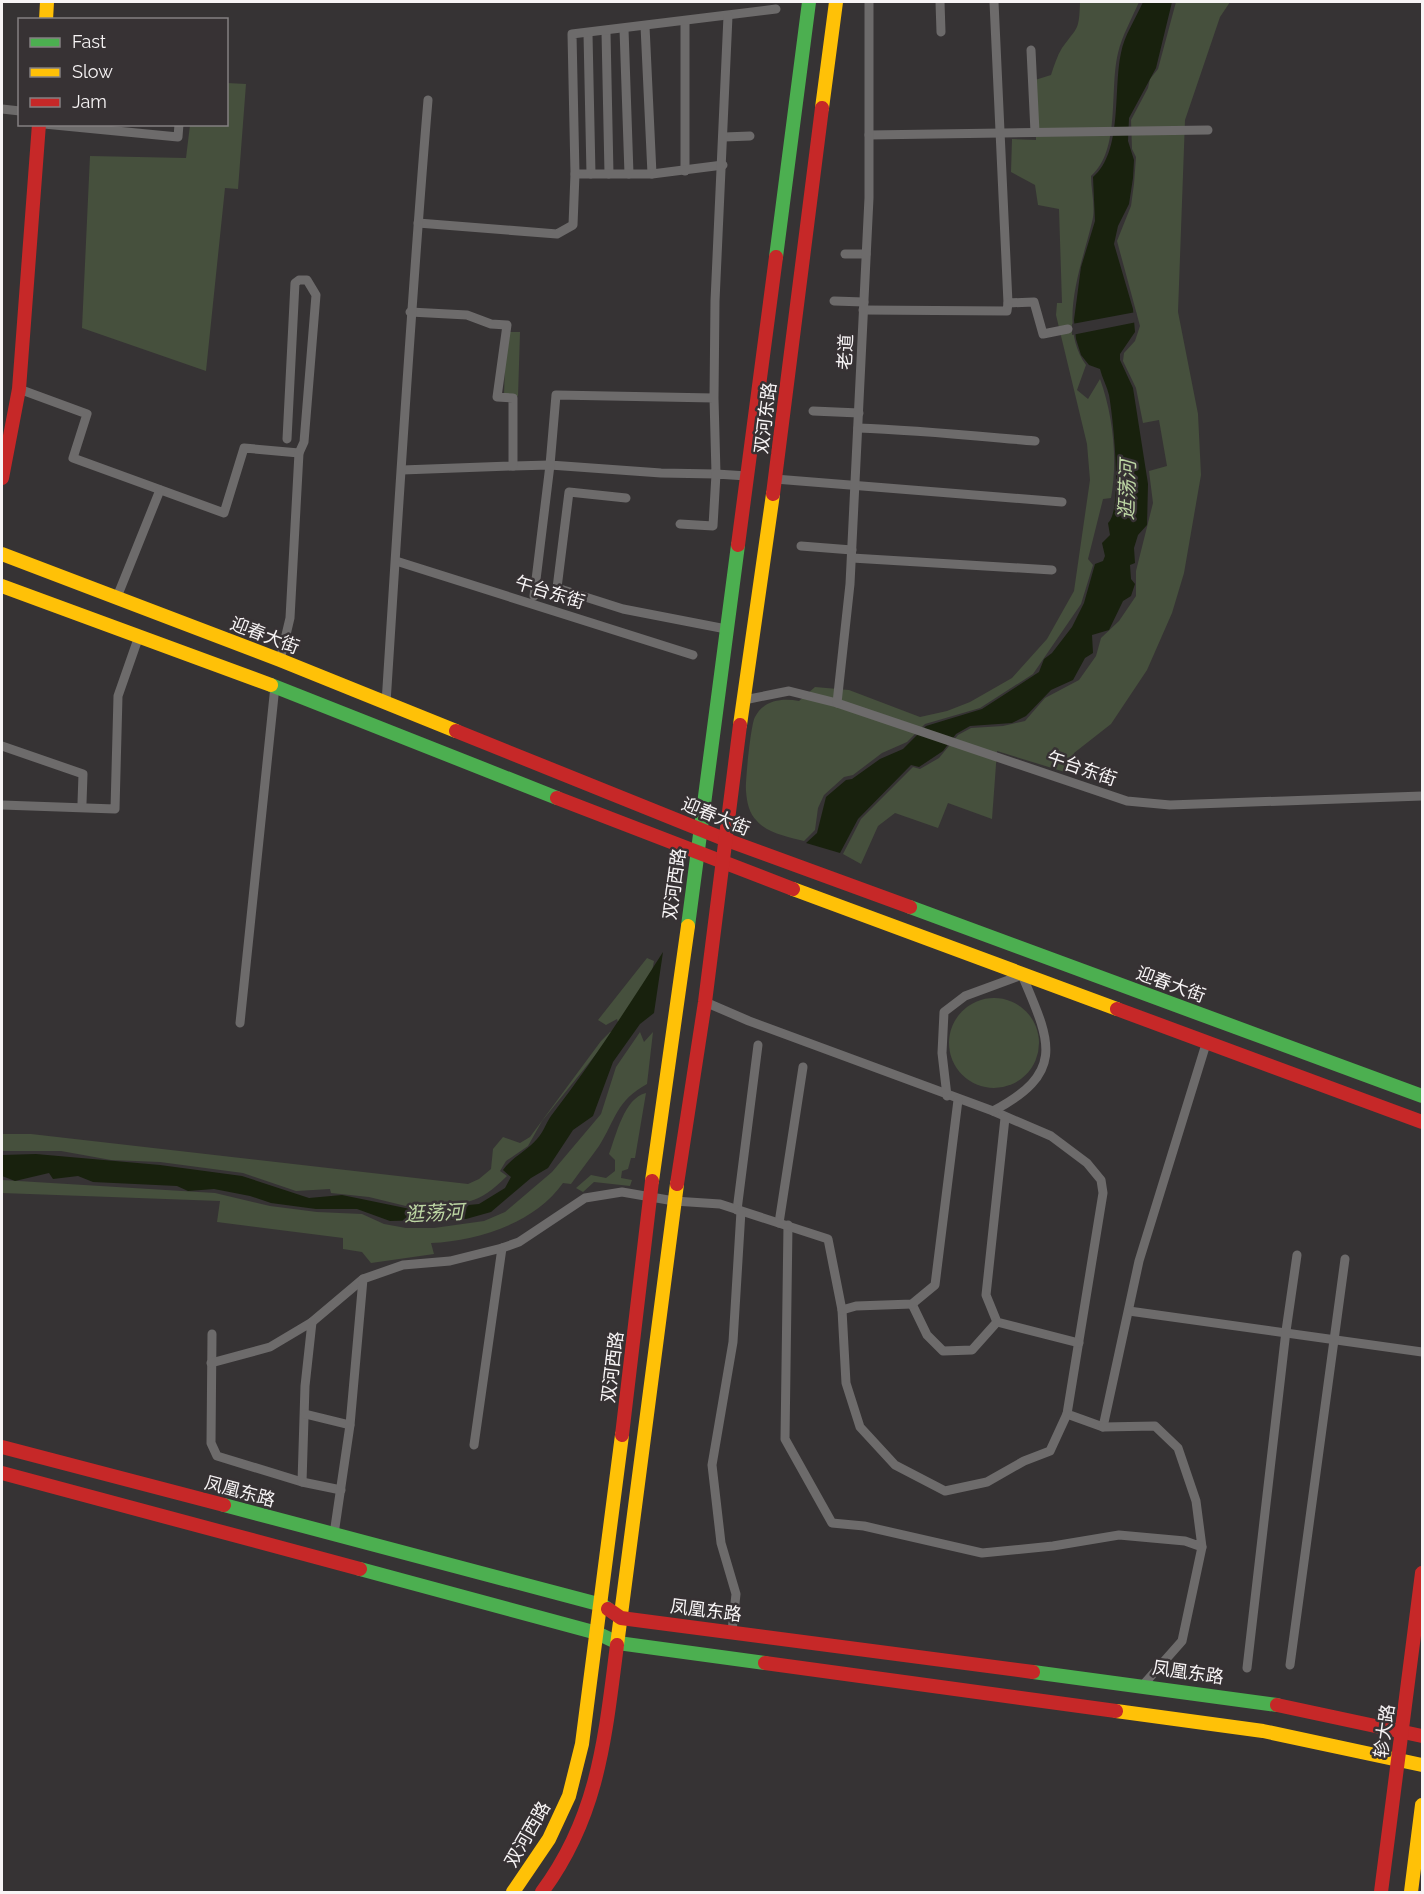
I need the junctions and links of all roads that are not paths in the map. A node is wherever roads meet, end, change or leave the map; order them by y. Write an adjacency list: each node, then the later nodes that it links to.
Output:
1 (47, 2): 9 (main road)
2 (809, 2): 56 (main road, 双河东路)
3 (836, 2): 58 (main road, 双河东路)
4 (869, 2): 26 (street, 老道)
5 (940, 2): 14 (street)
6 (994, 2): 24 (street)
7 (776, 9): 8 (street)
8 (728, 16): 10 (street); 28 (street)
9 (46, 18)
10 (685, 21): 11 (street); 30 (street)
11 (645, 26): 12 (street); 35 (street)
12 (624, 29): 13 (street); 34 (street)
13 (606, 32): 15 (street); 33 (street)
14 (941, 32)
15 (588, 34): 31 (street); 32 (street)
16 (1031, 50): 25 (street)
17 (428, 100): 36 (street)
18 (2, 109): 19 (street)
19 (18, 111)
20 (42, 126): 44 (main road)
21 (63, 126): 22 (street)
22 (179, 126)
23 (1208, 130): 25 (street)
24 (1002, 132): 25 (street); 26 (street); 40 (street)
25 (1035, 132)
26 (869, 135): 38 (street, 老道)
27 (750, 136): 28 (street)
28 (724, 138): 29 (street)
29 (723, 165): 30 (street); 45 (street)
30 (685, 171): 35 (street)
31 (575, 174): 32 (street); 36 (street)
32 (591, 174): 33 (street)
33 (609, 174): 34 (street)
34 (629, 174): 35 (street)
35 (652, 174)
36 (417, 223): 42 (street)
37 (845, 254): 38 (street)
38 (866, 254): 41 (street, 老道)
39 (834, 301): 41 (street)
40 (1008, 303): 41 (street); 43 (street)
41 (863, 306): 47 (street, 老道)
42 (410, 312): 53 (street); 54 (street)
43 (1068, 329)
44 (19, 389): 57 (main road); 60 (street)
45 (714, 398): 52 (street); 55 (street)
46 (813, 411): 47 (street)
47 (859, 412): 48 (street, 老道)
48 (858, 428): 50 (street); 59 (street, 老道)
49 (287, 438): 51 (street)
50 (1035, 441)
51 (299, 453): 60 (street); 75 (street)
52 (550, 465): 53 (street); 55 (street); 70 (street)
53 (513, 466): 54 (street)
54 (402, 471): 67 (street)
55 (716, 474): 56 (street); 63 (street)
56 (747, 476): 72 (main road, 双河东路)
57 (2, 478)
58 (775, 480): 59 (street); 77 (main road, 双河东路)
59 (855, 486): 62 (street); 66 (street, 老道)
60 (160, 490): 71 (street)
61 (626, 498): 72 (street)
62 (1062, 502)
63 (680, 524)
64 (801, 546): 66 (street)
65 (2, 554): 71 (main road, 迎春大街)
66 (852, 554): 68 (street); 79 (street, 老道)
67 (396, 561): 74 (street, 午台东街); 78 (street)
68 (1052, 570)
69 (2, 586): 73 (main road)
70 (534, 596)
71 (117, 597): 75 (main road, 迎春大街)
72 (726, 629): 84 (main road, 双河东路)
73 (139, 636): 76 (main road); 83 (street)
74 (693, 655)
75 (280, 660): 78 (main road, 迎春大街)
76 (275, 686): 86 (main road); 90 (street)
77 (744, 700): 79 (street, 午台东街); 85 (main road, 双河东路)
78 (386, 703): 84 (main road, 迎春大街)
79 (837, 703): 81 (street, 午台东街)
80 (2, 746): 82 (street)
81 (1422, 796)
82 (82, 803)
83 (2, 805)
84 (701, 829): 85 (main road, 迎春大街); 86 (main road, 双河西路)
85 (724, 839): 87 (main road); 95 (main road, 迎春大街)
86 (696, 854): 87 (main road); 100 (main road, 双河西路)
87 (723, 863): 88 (main road); 89 (main road)
88 (1022, 975): 91 (main road); 94 (street); 97 (street)
89 (705, 1002): 94 (street); 101 (main road)
90 (240, 1023)
91 (1206, 1044): 99 (main road); 110 (street)
92 (758, 1045): 102 (street)
93 (803, 1067): 103 (street)
94 (947, 1096): 96 (street)
95 (1422, 1096)
96 (958, 1100): 97 (street); 108 (street)
97 (993, 1111): 98 (street)
98 (1005, 1118): 112 (street); 116 (street)
99 (1422, 1122)
100 (650, 1197): 101 (street); 104 (street); 131 (main road, 双河西路)
101 (674, 1201): 102 (street); 132 (main road)
102 (739, 1210): 103 (street); 133 (street)
103 (784, 1224): 109 (street); 129 (street)
104 (502, 1248): 107 (street); 123 (street)
105 (1297, 1255): 113 (street)
106 (1345, 1259): 115 (street)
107 (363, 1279): 111 (street); 121 (street)
108 (912, 1304): 109 (street); 112 (street)
109 (842, 1310): 120 (street)
110 (1129, 1311): 113 (street); 122 (street)
111 (312, 1322): 118 (street); 119 (street)
112 (997, 1322): 116 (street)
113 (1286, 1331): 115 (street); 139 (street)
114 (212, 1334): 118 (street)
115 (1333, 1338): 117 (street); 138 (street)
116 (1079, 1343): 120 (street)
117 (1422, 1352)
118 (211, 1363): 126 (street)
119 (305, 1414): 121 (street); 126 (street)
120 (1067, 1414): 122 (street)
121 (350, 1425): 127 (street)
122 (1103, 1427): 129 (street)
123 (474, 1445)
124 (2, 1447): 128 (main road, 凤凰东路)
125 (2, 1473): 134 (main road)
126 (302, 1482): 127 (street)
127 (341, 1490): 128 (street)
128 (334, 1534): 131 (main road, 凤凰东路)
129 (1202, 1547): 140 (street)
130 (1422, 1574): 135 (main road, 轸大路)
131 (602, 1605): 132 (main road, 凤凰东路); 134 (main road, 双河西路)
132 (621, 1618): 133 (main road, 凤凰东路); 136 (main road)
133 (732, 1630): 140 (main road, 凤凰东路)
134 (597, 1633): 136 (main road); 148 (main road, 双河西路)
135 (1414, 1637): 137 (main road); 141 (main road, 轸大路)
136 (618, 1643): 143 (main road); 149 (main road)
137 (1422, 1651)
138 (1290, 1665)
139 (1247, 1668)
140 (1144, 1684): 141 (main road, 凤凰东路)
141 (1402, 1730): 142 (main road, 凤凰东路); 143 (main road, 轸大路)
142 (1422, 1736)
143 (1398, 1758): 144 (main road); 146 (main road, 轸大路)
144 (1422, 1765)
145 (1422, 1805): 147 (main road)
146 (1383, 1871): 147 (main road); 150 (main road, 轸大路)
147 (1414, 1873): 151 (main road)
148 (513, 1893)
149 (542, 1893)
150 (1381, 1893)
151 (1411, 1893)

